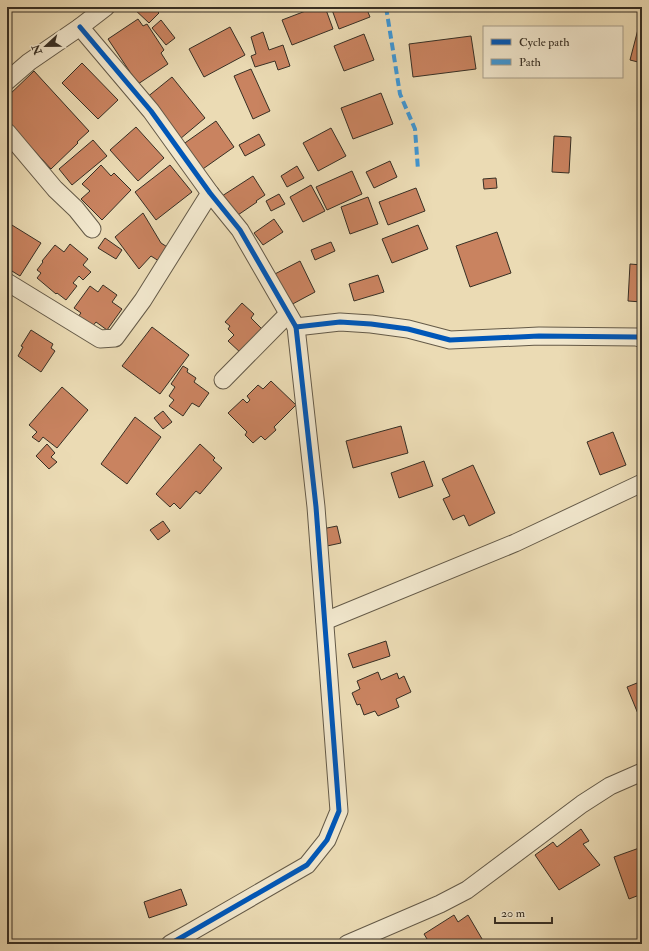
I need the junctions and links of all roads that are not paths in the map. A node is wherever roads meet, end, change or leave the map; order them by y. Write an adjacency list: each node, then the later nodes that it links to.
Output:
1 (106, 7): 2 (street)
2 (80, 27): 3 (street); 5 (street)
3 (7, 80)
4 (7, 132): 6 (street)
5 (210, 194): 7 (street); 8 (street)
6 (92, 229)
7 (7, 282)
8 (292, 321): 9 (street); 10 (street); 12 (street)
9 (642, 339)
10 (223, 380)
11 (642, 483): 12 (street)
12 (325, 621): 14 (street)
13 (642, 772): 15 (street)
14 (170, 944)
15 (347, 944)

